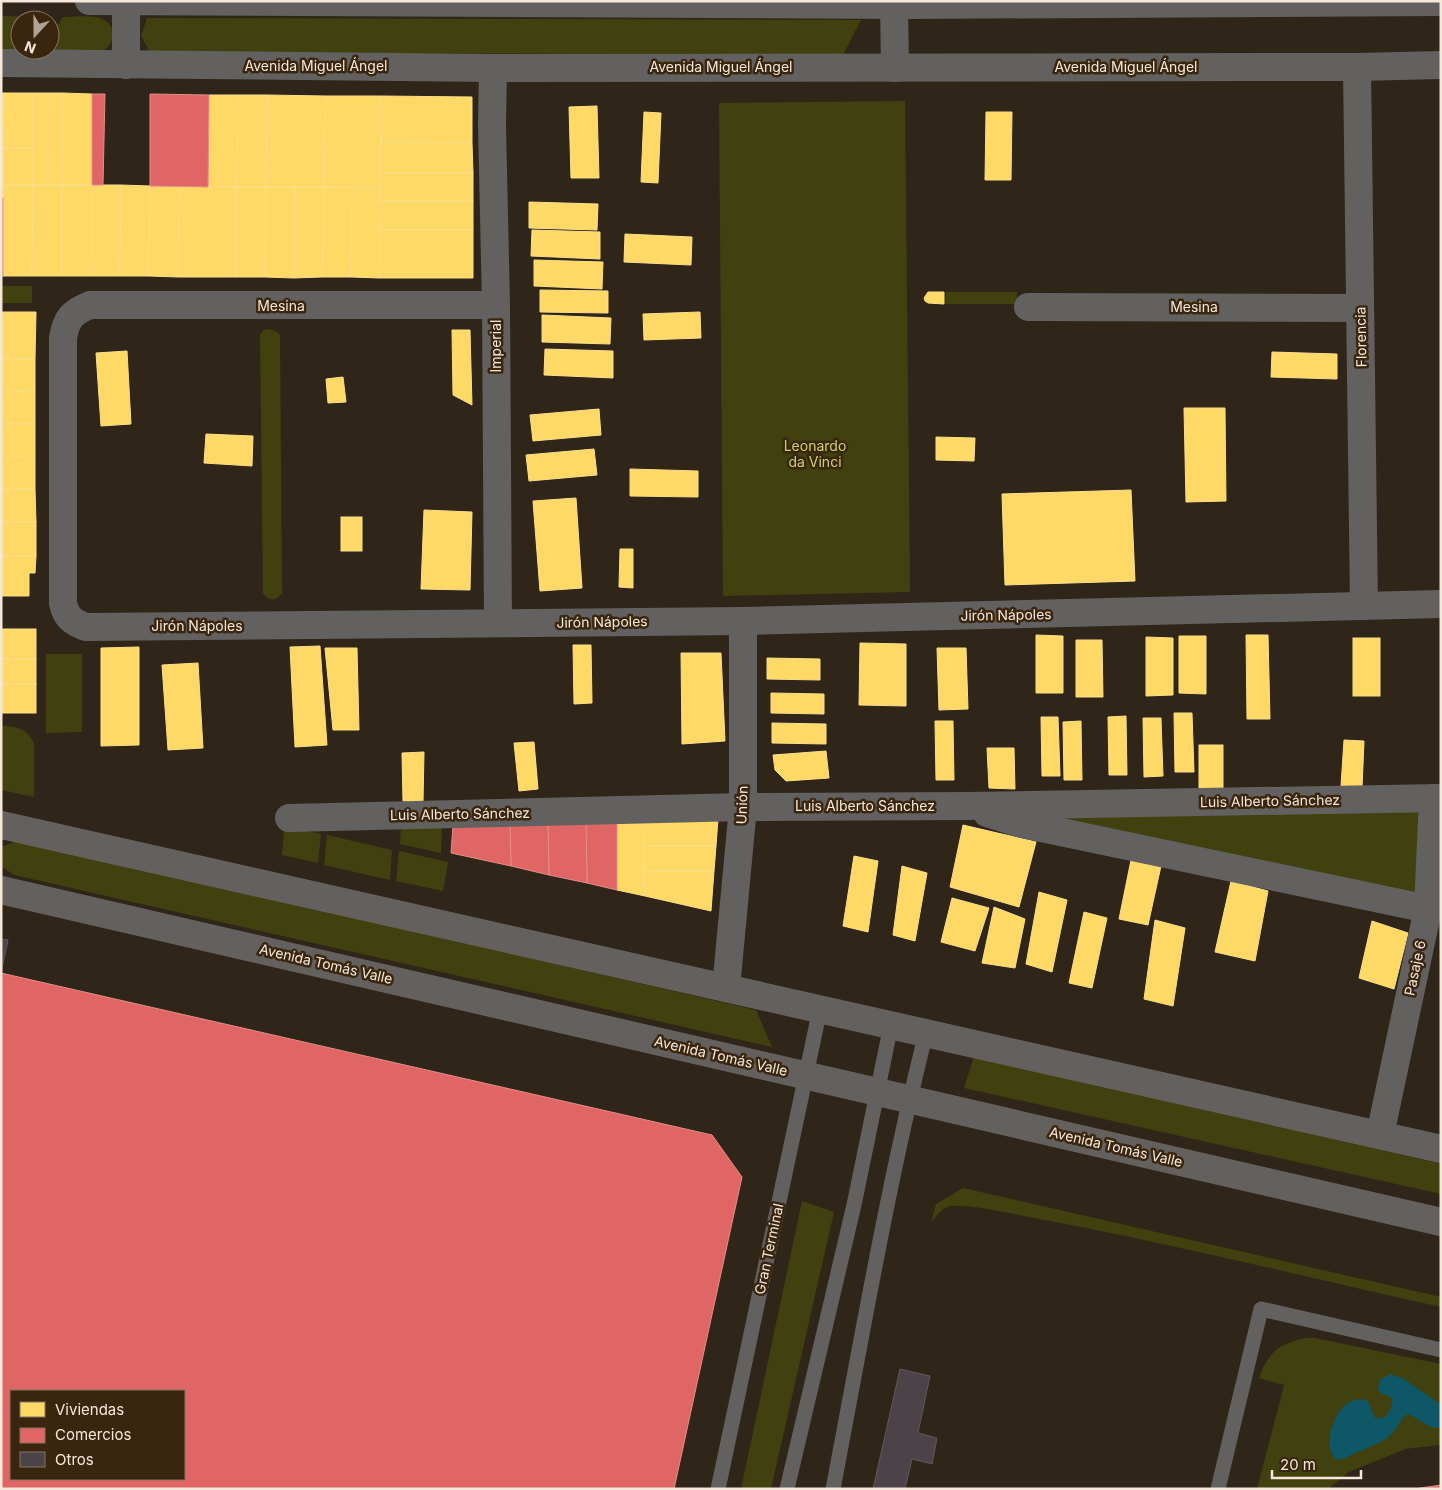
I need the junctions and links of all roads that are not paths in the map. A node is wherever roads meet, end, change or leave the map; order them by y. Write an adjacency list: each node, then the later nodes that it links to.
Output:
1 (89, 1): 2 (street)
2 (126, 1): 5 (street); 7 (street)
3 (1353, 2): 4 (street); 5 (street)
4 (1441, 2)
5 (894, 5): 10 (street)
6 (1, 63): 7 (street, Avenida Miguel Ángel)
7 (126, 65): 9 (street, Avenida Miguel Ángel)
8 (1441, 65): 11 (street, Avenida Miguel Ángel)
9 (493, 68): 10 (street, Avenida Miguel Ángel); 12 (street, Imperial)
10 (895, 68): 11 (street, Avenida Miguel Ángel)
11 (1357, 68): 14 (street, Florencia)
12 (496, 305): 15 (street, Mesina); 19 (street, Imperial)
13 (1028, 307): 14 (street, Mesina)
14 (1360, 308): 17 (street, Florencia)
15 (70, 317): 19 (street, Jirón Nápoles)
16 (1441, 604): 17 (street, Jirón Nápoles)
17 (1364, 606): 18 (street, Jirón Nápoles)
18 (743, 621): 19 (street, Jirón Nápoles); 22 (street, Unión)
19 (498, 624)
20 (1437, 798): 21 (street, Luis Alberto Sánchez); 26 (street, Pasaje 6)
21 (967, 806): 22 (street, Luis Alberto Sánchez); 26 (street)
22 (743, 807): 23 (street, Luis Alberto Sánchez); 27 (street, Unión)
23 (289, 818)
24 (2, 826): 27 (main road)
25 (1, 890): 31 (main road, Avenida Tomás Valle)
26 (1428, 909): 34 (street, Pasaje 6)
27 (726, 988): 28 (main road)
28 (820, 1009): 29 (main road); 31 (lane, Gran Terminal)
29 (891, 1025): 30 (main road); 32 (lane)
30 (926, 1033): 33 (lane); 34 (main road)
31 (806, 1075): 32 (main road, Avenida Tomás Valle); 38 (lane, Gran Terminal)
32 (877, 1092): 33 (main road, Avenida Tomás Valle); 39 (lane)
33 (910, 1100): 36 (main road, Avenida Tomás Valle); 40 (lane)
34 (1380, 1135): 35 (main road)
35 (1441, 1148)
36 (1441, 1222)
37 (1441, 1350): 41 (lane)
38 (718, 1489)
39 (787, 1489)
40 (833, 1489)
41 (1218, 1489)

